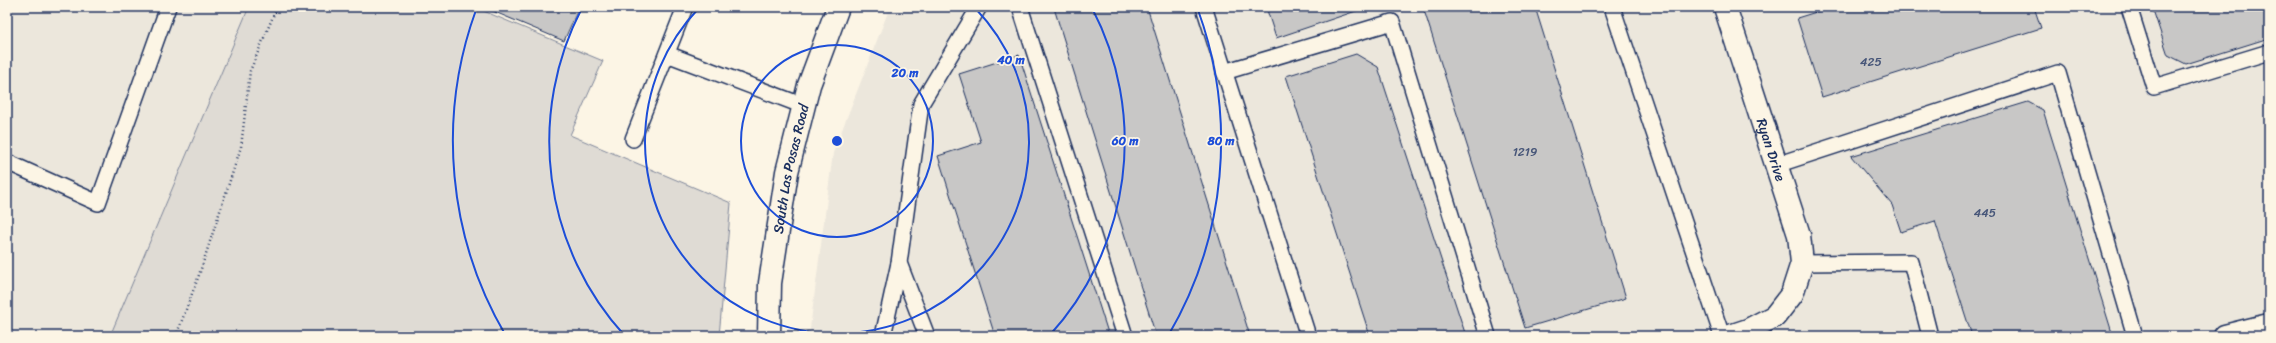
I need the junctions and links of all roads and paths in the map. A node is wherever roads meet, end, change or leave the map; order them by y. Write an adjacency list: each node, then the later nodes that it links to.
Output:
1 (168, 7): 16 (lane)
2 (277, 7): 21 (path)
3 (685, 7): 12 (lane)
4 (838, 7): 14 (street, South Las Posas Road)
5 (980, 7): 18 (lane)
6 (1020, 7): 25 (lane)
7 (1204, 7): 13 (lane)
8 (1612, 7): 28 (lane)
9 (1725, 7): 17 (street, Ryan Drive)
10 (2129, 7): 11 (lane)
11 (2269, 52)
12 (667, 54): 14 (lane); 15 (lane)
13 (1224, 72): 26 (lane); 27 (lane)
14 (804, 106): 22 (street, South Las Posas Road)
15 (633, 139)
16 (7, 162)
17 (1776, 165): 19 (street, Ryan Drive); 31 (lane)
18 (899, 263): 23 (lane); 24 (lane)
19 (1802, 263): 29 (street, Ryan Drive); 30 (lane)
20 (2269, 325): 32 (street)
21 (176, 336)
22 (769, 336)
23 (883, 336)
24 (927, 336)
25 (1125, 336)
26 (1308, 336)
27 (1488, 336)
28 (1722, 336)
29 (1730, 336)
30 (1930, 336)
31 (2135, 336)
32 (2225, 336)

